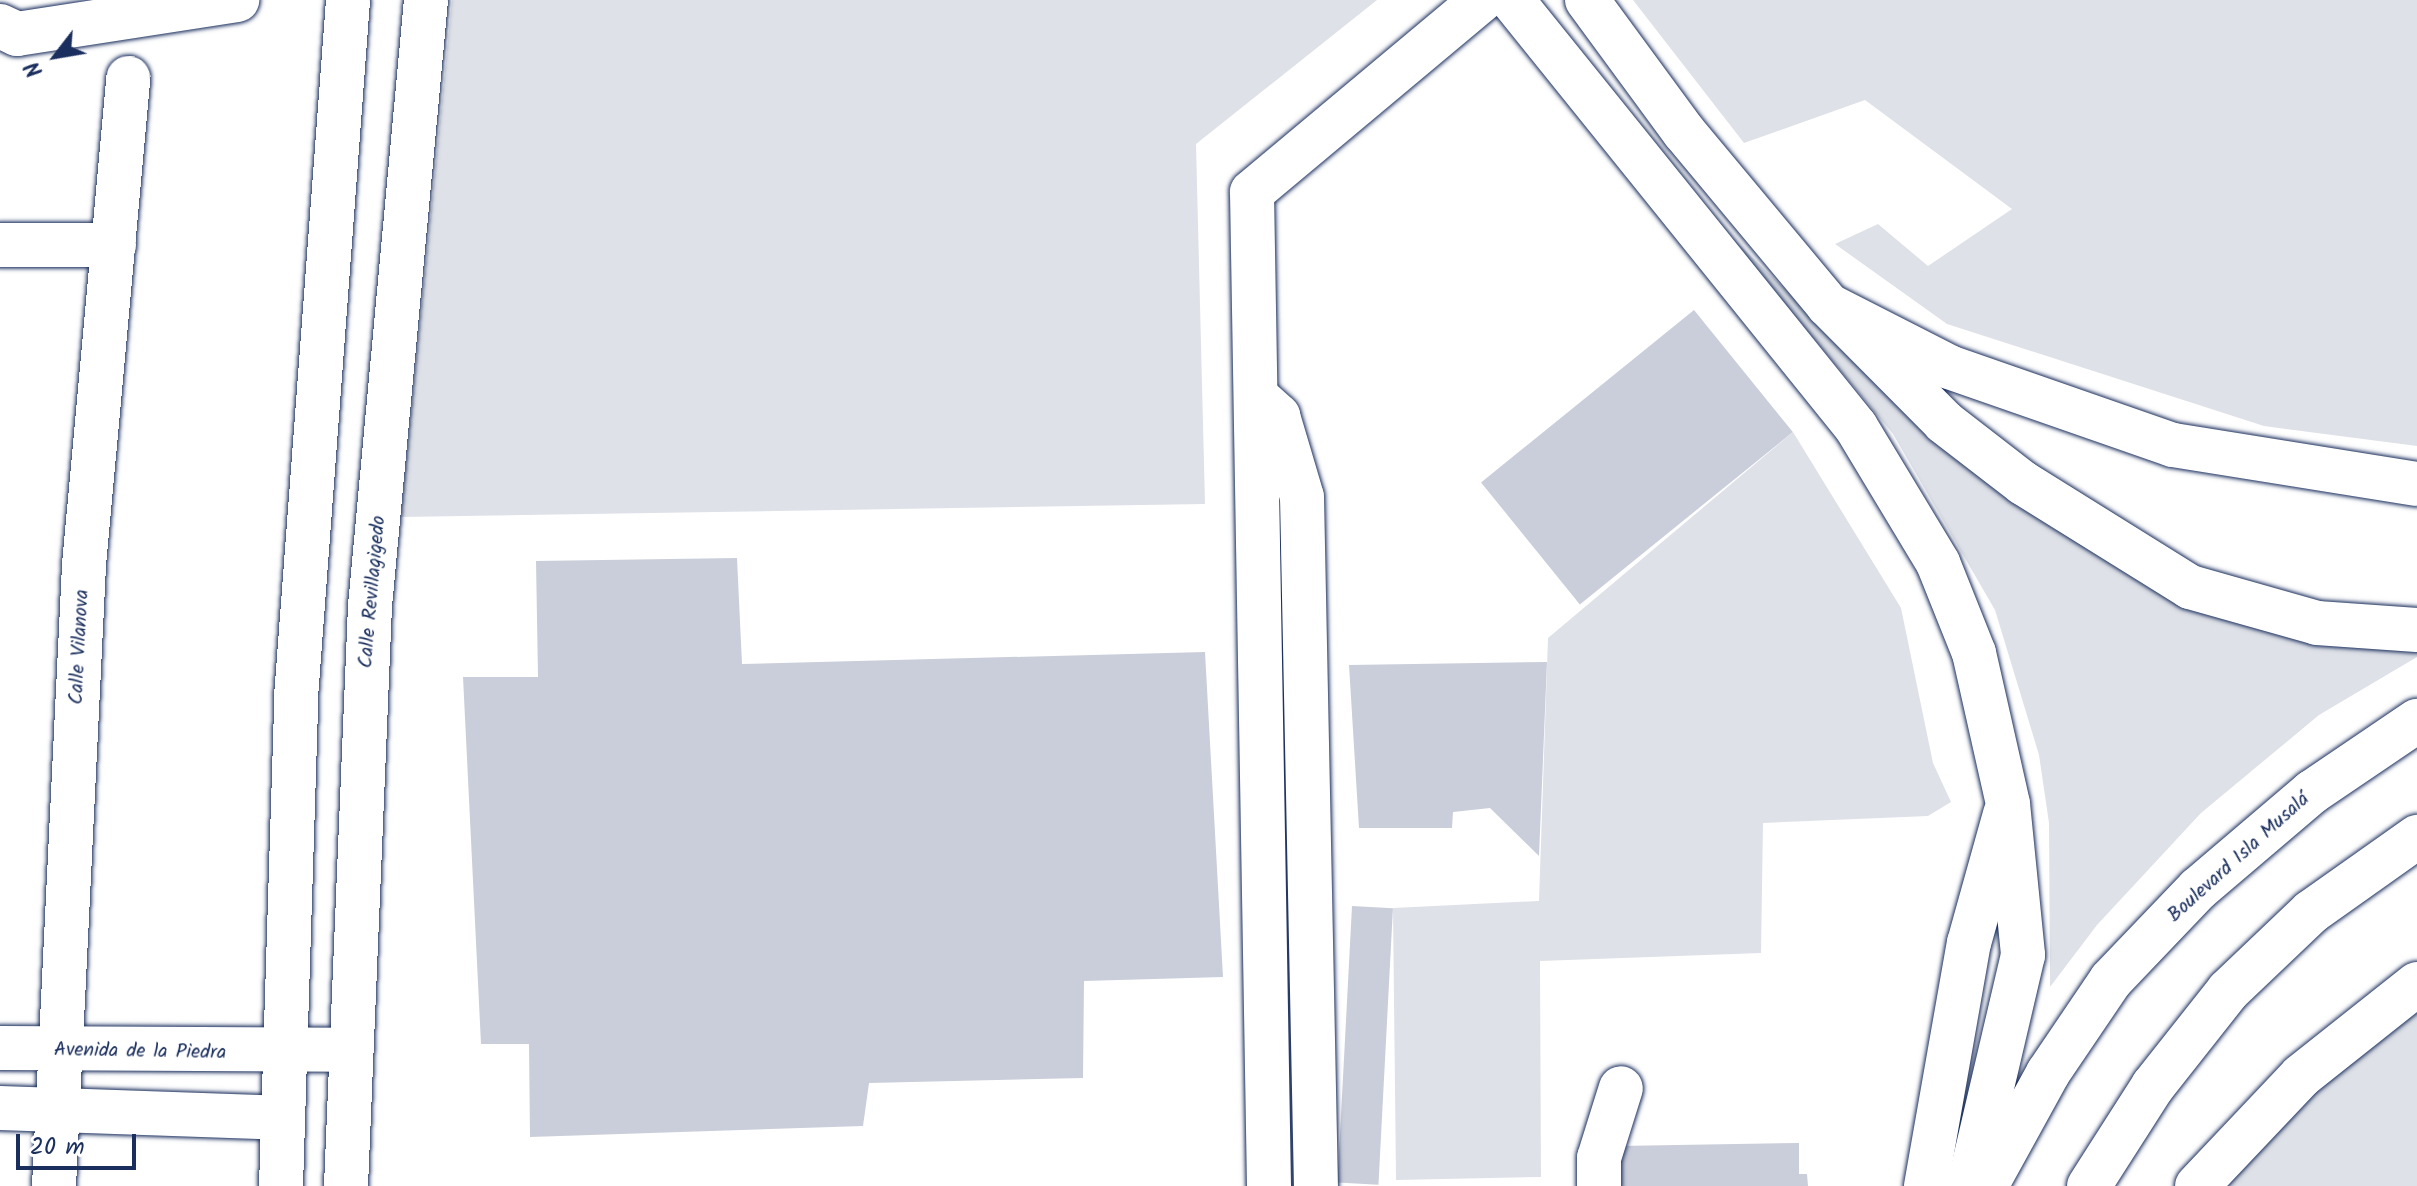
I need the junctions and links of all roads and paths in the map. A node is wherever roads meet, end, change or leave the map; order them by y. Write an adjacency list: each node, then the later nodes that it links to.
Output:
1 (237, 0): 7 (street)
2 (348, 0): 22 (street)
3 (426, 0): 21 (street, Calle Revillagigedo)
4 (1482, 0): 12 (street)
5 (1512, 0): 16 (street)
6 (1587, 0): 11 (street)
7 (0, 26)
8 (128, 78): 10 (street, Calle Vilanova)
9 (0, 245): 10 (street)
10 (114, 245): 20 (street, Calle Vilanova)
11 (1828, 305): 13 (street); 14 (street)
12 (1256, 396): 30 (street); 31 (street)
13 (2417, 484)
14 (2417, 630)
15 (2417, 721): 35 (street, Boulevard Isla Musalá)
16 (2008, 804): 33 (street); 34 (street)
17 (2417, 837): 36 (street)
18 (2417, 984): 37 (street)
19 (0, 1048): 20 (street, Avenida de la Piedra)
20 (57, 1050): 22 (street, Avenida de la Piedra); 25 (street, Calle Vilanova)
21 (349, 1050): 22 (street, Avenida de la Piedra); 29 (street, Calle Revillagigedo)
22 (279, 1055): 26 (street)
23 (1621, 1088): 32 (street)
24 (0, 1108): 25 (street)
25 (53, 1113): 26 (street); 27 (street, Calle Vilanova)
26 (281, 1118): 28 (street)
27 (54, 1186)
28 (281, 1186)
29 (346, 1186)
30 (1269, 1186)
31 (1316, 1186)
32 (1599, 1186)
33 (1926, 1186)
34 (1969, 1186)
35 (1986, 1186)
36 (2089, 1186)
37 (2197, 1186)

